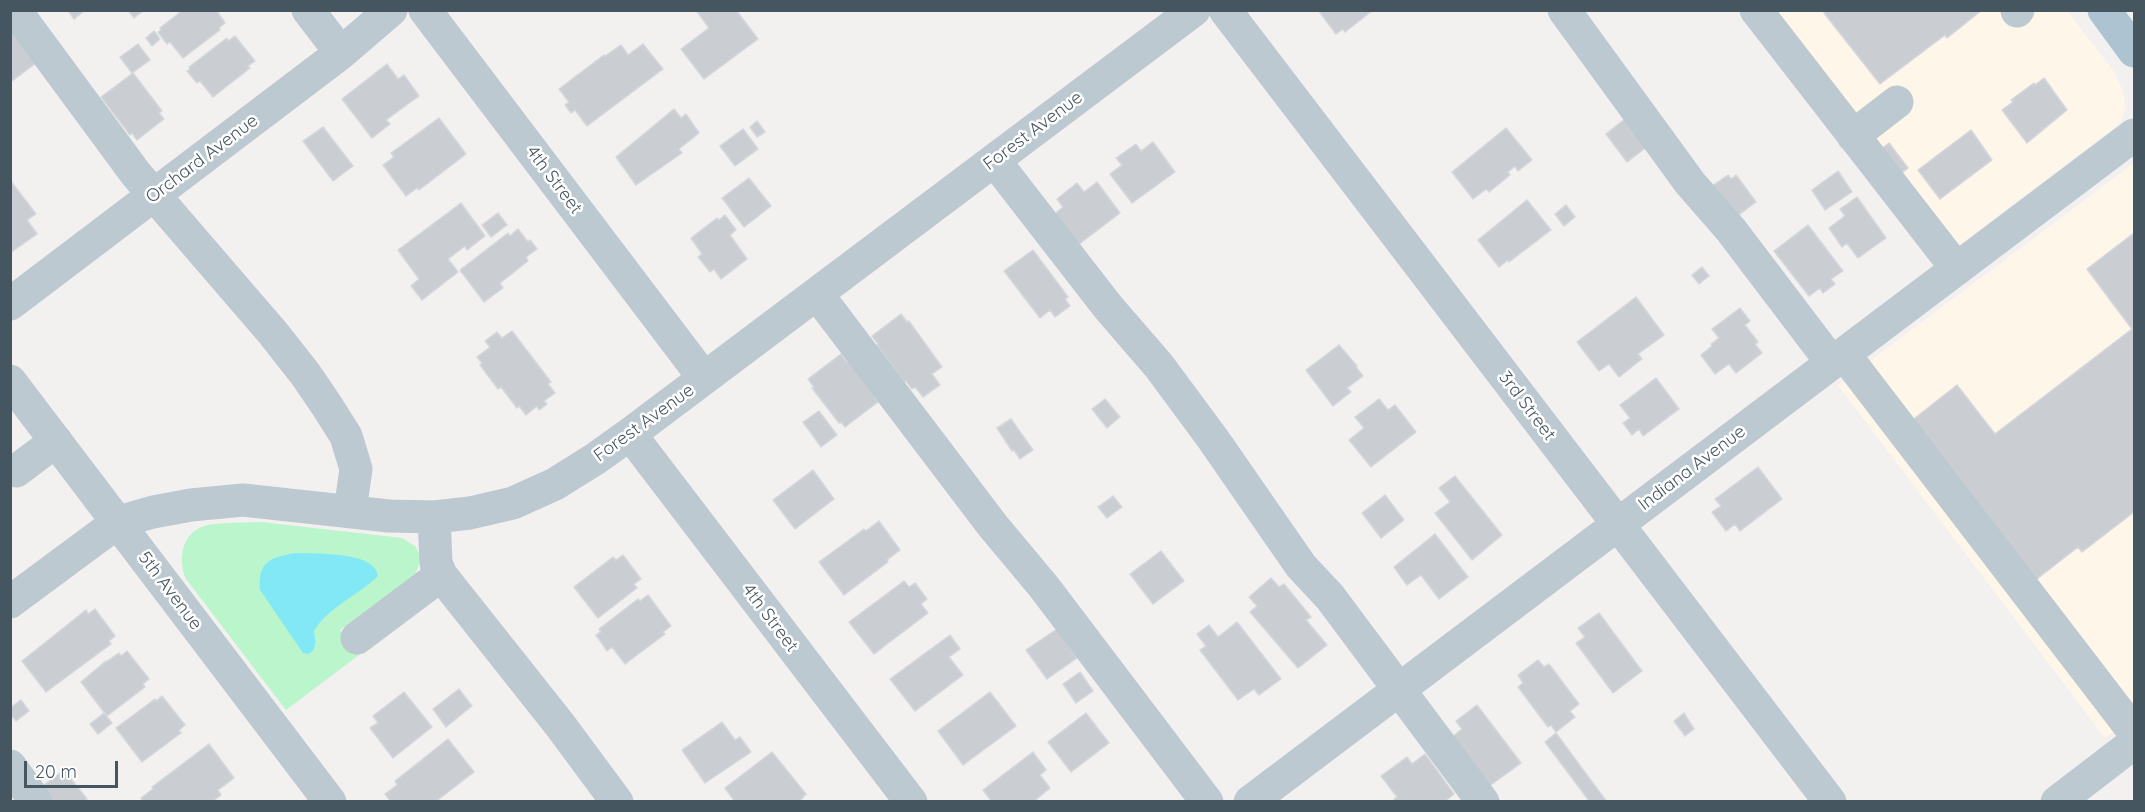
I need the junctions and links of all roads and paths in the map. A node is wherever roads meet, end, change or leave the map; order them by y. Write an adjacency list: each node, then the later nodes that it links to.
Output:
1 (15, 10): 16 (street)
2 (308, 10): 11 (street)
3 (391, 10): 11 (street, Orchard Avenue)
4 (425, 10): 21 (street, 4th Street)
5 (1194, 10): 15 (street, Forest Avenue)
6 (1225, 10): 29 (street, 3rd Street)
7 (1564, 10): 20 (street)
8 (1756, 10): 14 (street)
9 (2104, 10): 10 (main road)
10 (2134, 51)
11 (341, 53): 16 (street, Orchard Avenue)
12 (1897, 102): 14 (street)
13 (2134, 135): 17 (street, Indiana Avenue)
14 (1853, 136): 17 (street)
15 (994, 160): 18 (street, Forest Avenue); 33 (street)
16 (154, 195): 19 (street, Orchard Avenue); 26 (street)
17 (1957, 269): 20 (street, Indiana Avenue)
18 (817, 294): 21 (street, Forest Avenue); 41 (street)
19 (10, 304)
20 (1838, 359): 29 (street, Indiana Avenue); 34 (street)
21 (704, 378): 23 (street, Forest Avenue)
22 (10, 381): 24 (street, 5th Avenue)
23 (630, 434): 27 (street, Forest Avenue); 40 (street, 4th Street)
24 (56, 441): 25 (street); 28 (street, 5th Avenue)
25 (16, 471)
26 (350, 511): 27 (street, Forest Avenue); 28 (street, Forest Avenue)
27 (434, 518): 30 (street)
28 (118, 522): 31 (street, Forest Avenue); 38 (street, 5th Avenue)
29 (1618, 524): 33 (street, Indiana Avenue); 44 (street, 3rd Street)
30 (441, 575): 32 (street); 39 (street)
31 (10, 602)
32 (357, 638)
33 (1400, 689): 42 (street, Indiana Avenue); 43 (street)
34 (2134, 732)
35 (2134, 743): 45 (street)
36 (10, 766): 37 (street)
37 (36, 801)
38 (330, 801)
39 (617, 801)
40 (911, 801)
41 (1207, 801)
42 (1250, 801)
43 (1483, 801)
44 (1830, 801)
45 (2057, 801)

